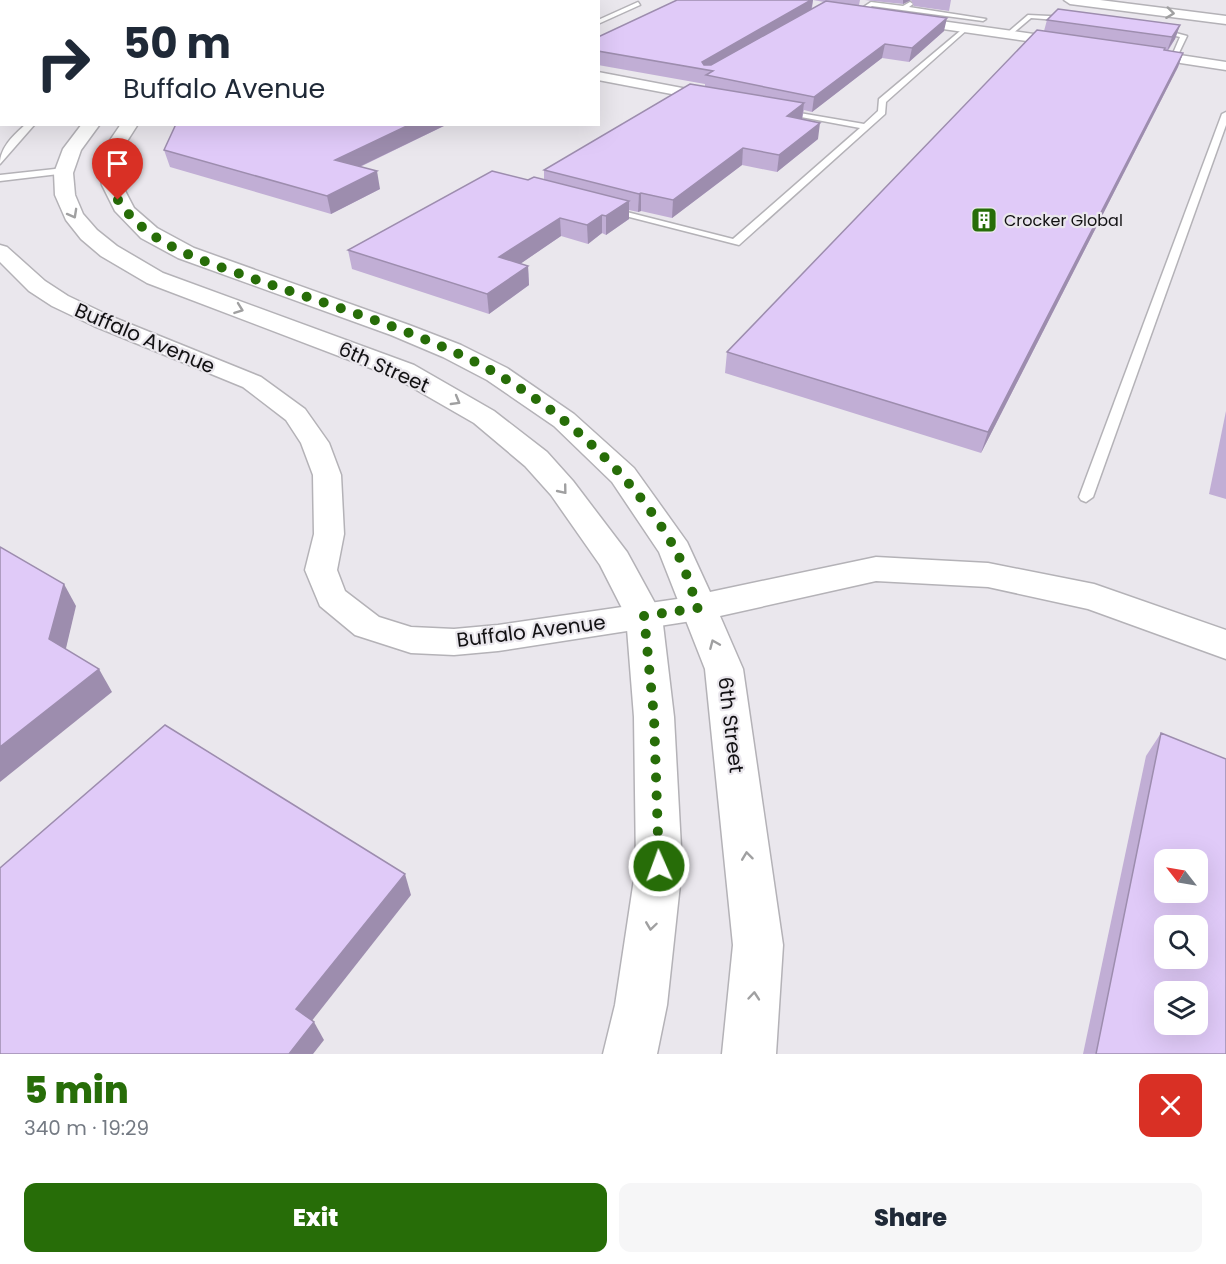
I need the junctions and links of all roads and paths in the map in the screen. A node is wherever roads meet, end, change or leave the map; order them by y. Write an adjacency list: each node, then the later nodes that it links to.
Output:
1 (916, 0): 7 (lane)
2 (1070, 0): 10 (main road, one-way to 10)
3 (1174, 0): 6 (main road)
4 (628, 2): 11 (lane)
5 (871, 4): 7 (lane); 8 (lane); 8 (lane)
6 (1205, 4)
7 (904, 8): 12 (lane)
8 (856, 9): 12 (street)
9 (1080, 20): 14 (lane)
10 (1226, 20)
11 (600, 21)
12 (968, 29): 14 (street); 28 (lane)
13 (1150, 29): 17 (lane)
14 (1009, 34): 15 (street)
15 (1080, 45)
16 (1127, 52): 17 (street)
17 (1174, 58): 18 (street)
18 (1226, 66)
19 (600, 75): 20 (street)
20 (692, 93): 21 (lane); 22 (street)
21 (674, 99)
22 (731, 101)
23 (773, 109): 28 (lane)
24 (1226, 114): 36 (lane)
25 (30, 126): 29 (lane)
26 (90, 126): 32 (main road)
27 (129, 126): 37 (main road, 6th Street)
28 (866, 127): 34 (lane)
29 (14, 141): 30 (lane); 31 (lane)
30 (0, 146)
31 (0, 161)
32 (64, 171): 33 (lane); 38 (main road, 6th Street, one-way to 38)
33 (0, 178)
34 (602, 208)
35 (0, 251): 38 (street, Buffalo Avenue)
36 (1086, 497)
37 (698, 608): 38 (street, Buffalo Avenue); 39 (main road, Buffalo Avenue); 41 (main road, 6th Street, one-way to 37)
38 (644, 616): 40 (main road, 6th Street, one-way to 40)
39 (1226, 645)
40 (630, 1054)
41 (749, 1054)

